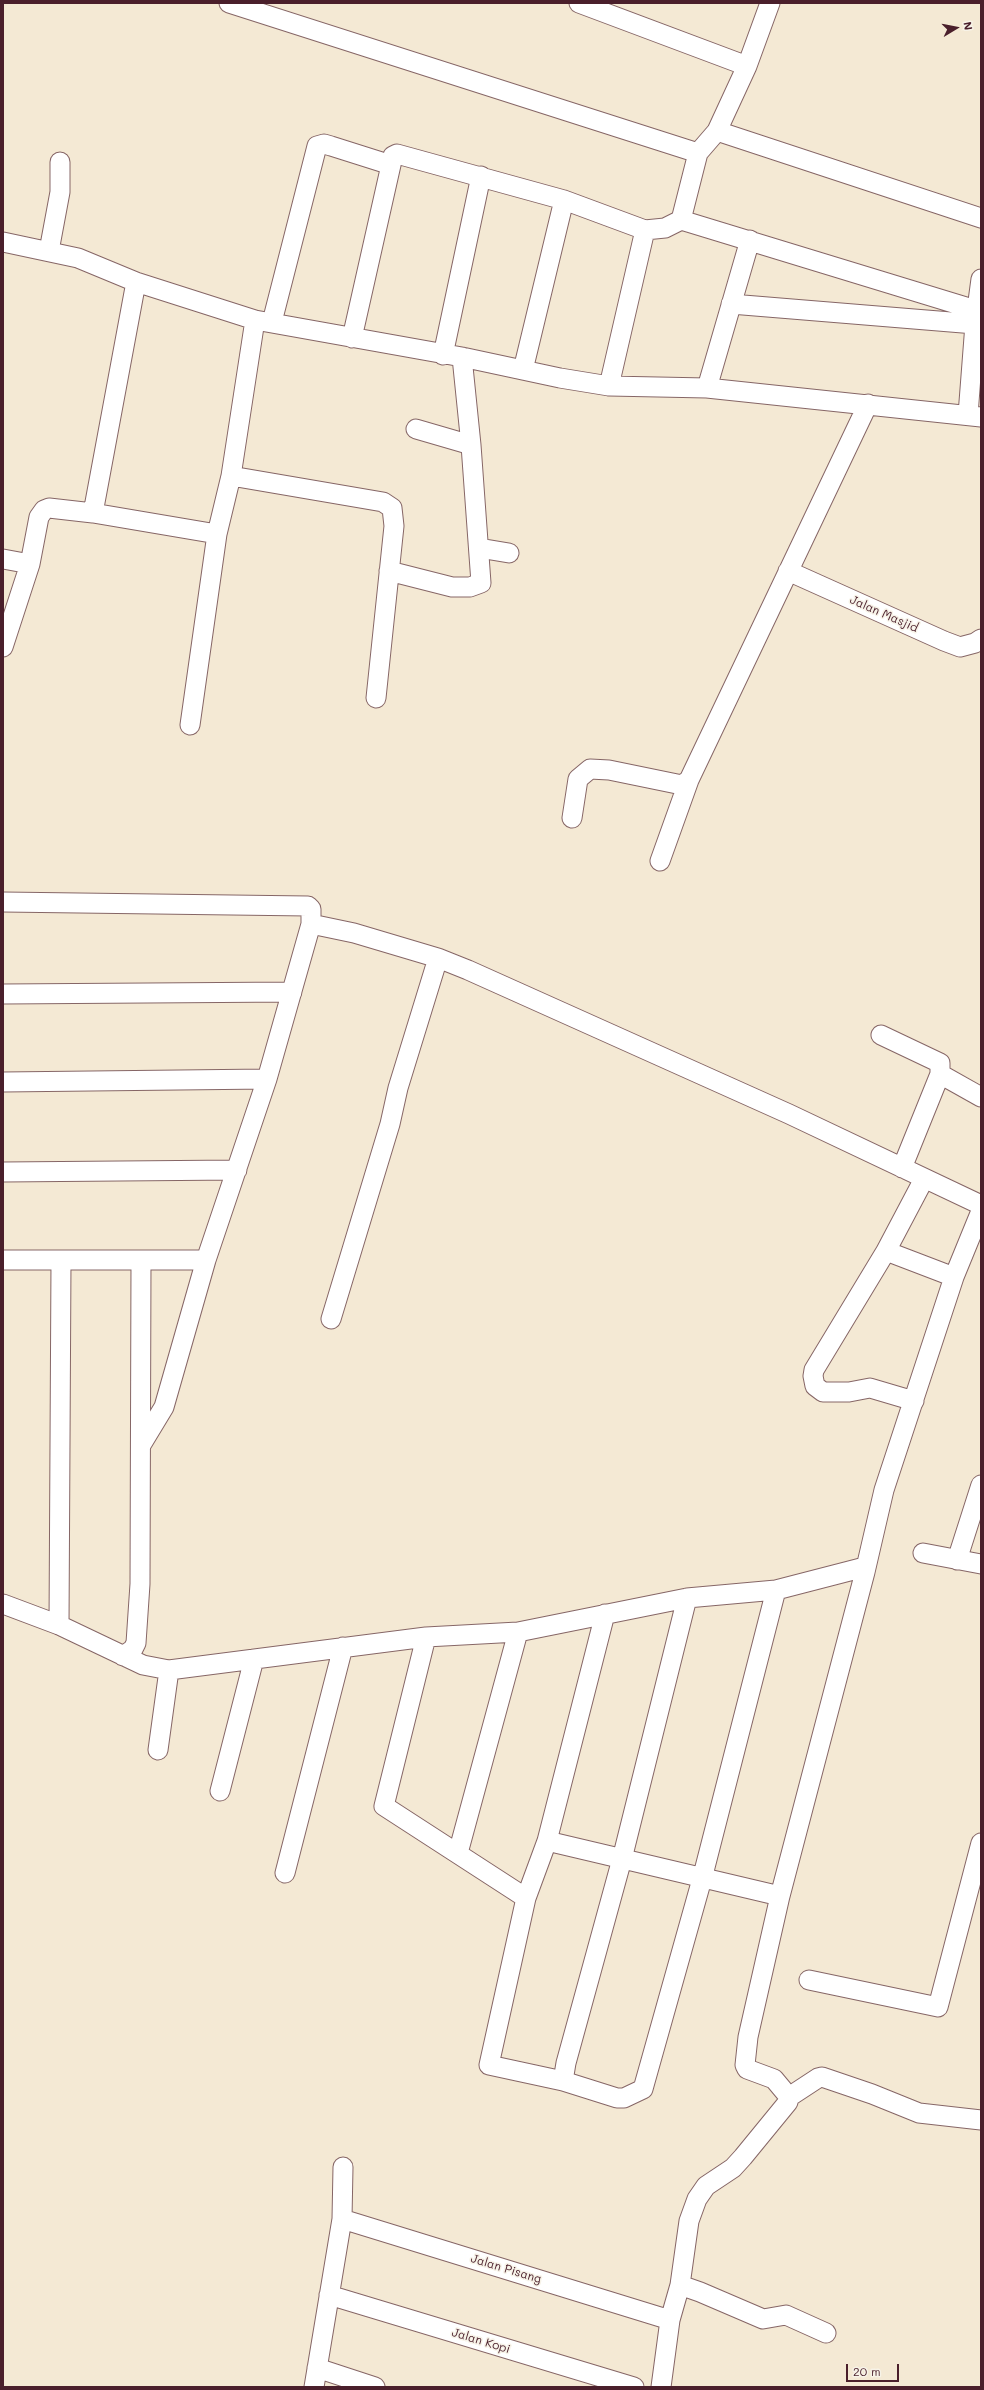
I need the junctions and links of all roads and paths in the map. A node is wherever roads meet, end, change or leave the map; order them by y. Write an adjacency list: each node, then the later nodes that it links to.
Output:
1 (229, 3): 6 (street)
2 (579, 3): 4 (street)
3 (770, 3): 4 (street)
4 (747, 66): 5 (street)
5 (717, 131): 6 (street); 11 (street)
6 (698, 153): 12 (street)
7 (60, 162): 16 (street)
8 (391, 165): 9 (street); 21 (street); 22 (street)
9 (481, 176): 10 (street); 23 (street)
10 (564, 200): 13 (street); 25 (street)
11 (981, 218)
12 (681, 220): 13 (street); 14 (street)
13 (645, 230): 26 (street)
14 (750, 240): 19 (street); 20 (street)
15 (3, 242): 16 (street)
16 (49, 251): 18 (street)
17 (981, 279): 20 (street)
18 (136, 282): 21 (street); 33 (street)
19 (731, 304): 20 (street); 27 (street)
20 (975, 317): 29 (street)
21 (264, 321): 22 (street); 32 (street)
22 (352, 338): 23 (street)
23 (443, 354): 24 (street)
24 (462, 357): 25 (street); 31 (street)
25 (523, 370): 26 (street)
26 (609, 386): 27 (street)
27 (707, 388): 28 (street)
28 (868, 404): 29 (street); 40 (street)
29 (974, 416)
30 (416, 429): 31 (street)
31 (471, 445): 35 (street)
32 (231, 476): 34 (street); 39 (street)
33 (93, 513): 34 (street); 38 (street)
34 (217, 534): 44 (street)
35 (479, 548): 36 (street); 39 (street)
36 (508, 553)
37 (3, 559): 38 (street)
38 (30, 564): 42 (street)
39 (389, 571): 43 (street)
40 (788, 571): 41 (street, Jalan Masjid); 45 (street)
41 (981, 639)
42 (3, 647)
43 (376, 698)
44 (190, 725)
45 (689, 780): 46 (street); 47 (street)
46 (572, 818)
47 (660, 861)
48 (3, 902): 49 (street)
49 (311, 924): 50 (street); 51 (street)
50 (438, 958): 58 (street); 70 (street)
51 (292, 992): 52 (street); 55 (street)
52 (3, 994)
53 (881, 1035): 54 (street)
54 (940, 1074): 57 (street); 58 (street)
55 (266, 1079): 56 (street); 59 (street)
56 (3, 1082)
57 (981, 1098)
58 (902, 1168): 61 (street)
59 (237, 1170): 60 (street); 66 (street)
60 (3, 1172)
61 (924, 1179): 62 (street); 64 (street)
62 (981, 1205)
63 (981, 1210): 69 (street)
64 (886, 1250): 69 (street); 71 (street)
65 (3, 1260): 67 (street)
66 (206, 1260): 68 (street); 72 (street)
67 (61, 1261): 68 (street); 82 (street)
68 (141, 1261): 72 (street)
69 (954, 1277): 71 (street)
70 (331, 1319)
71 (914, 1401): 77 (street)
72 (141, 1445): 86 (street)
73 (981, 1485): 75 (street)
74 (923, 1553): 75 (street)
75 (957, 1560): 76 (street)
76 (981, 1564)
77 (865, 1572): 78 (street); 97 (street)
78 (776, 1590): 79 (street); 96 (street)
79 (687, 1598): 81 (street); 94 (street)
80 (3, 1604): 82 (street)
81 (605, 1614): 83 (street); 91 (street)
82 (59, 1625): 86 (street)
83 (518, 1632): 84 (street); 93 (street)
84 (426, 1637): 85 (street); 93 (street)
85 (343, 1647): 87 (street); 95 (street)
86 (123, 1656): 88 (street)
87 (254, 1659): 88 (street); 90 (street)
88 (169, 1670): 89 (street)
89 (158, 1750)
90 (220, 1791)
91 (547, 1841): 94 (street); 98 (street)
92 (980, 1852): 99 (street)
93 (458, 1853): 98 (street)
94 (622, 1859): 96 (street); 100 (street)
95 (285, 1873)
96 (702, 1879): 97 (street); 100 (street)
97 (780, 1896): 101 (street)
98 (526, 1898): 100 (street)
99 (809, 1980)
100 (564, 2081)
101 (789, 2097): 102 (street); 105 (street)
102 (981, 2120)
103 (343, 2167): 104 (street)
104 (342, 2219): 106 (street); 107 (street, Jalan Pisang)
105 (680, 2285): 107 (street); 108 (street)
106 (329, 2295): 109 (street); 112 (street, Jalan Kopi)
107 (670, 2320): 113 (street)
108 (826, 2333)
109 (317, 2368): 110 (street); 111 (street)
110 (314, 2387)
111 (375, 2387)
112 (634, 2387)
113 (661, 2387)

